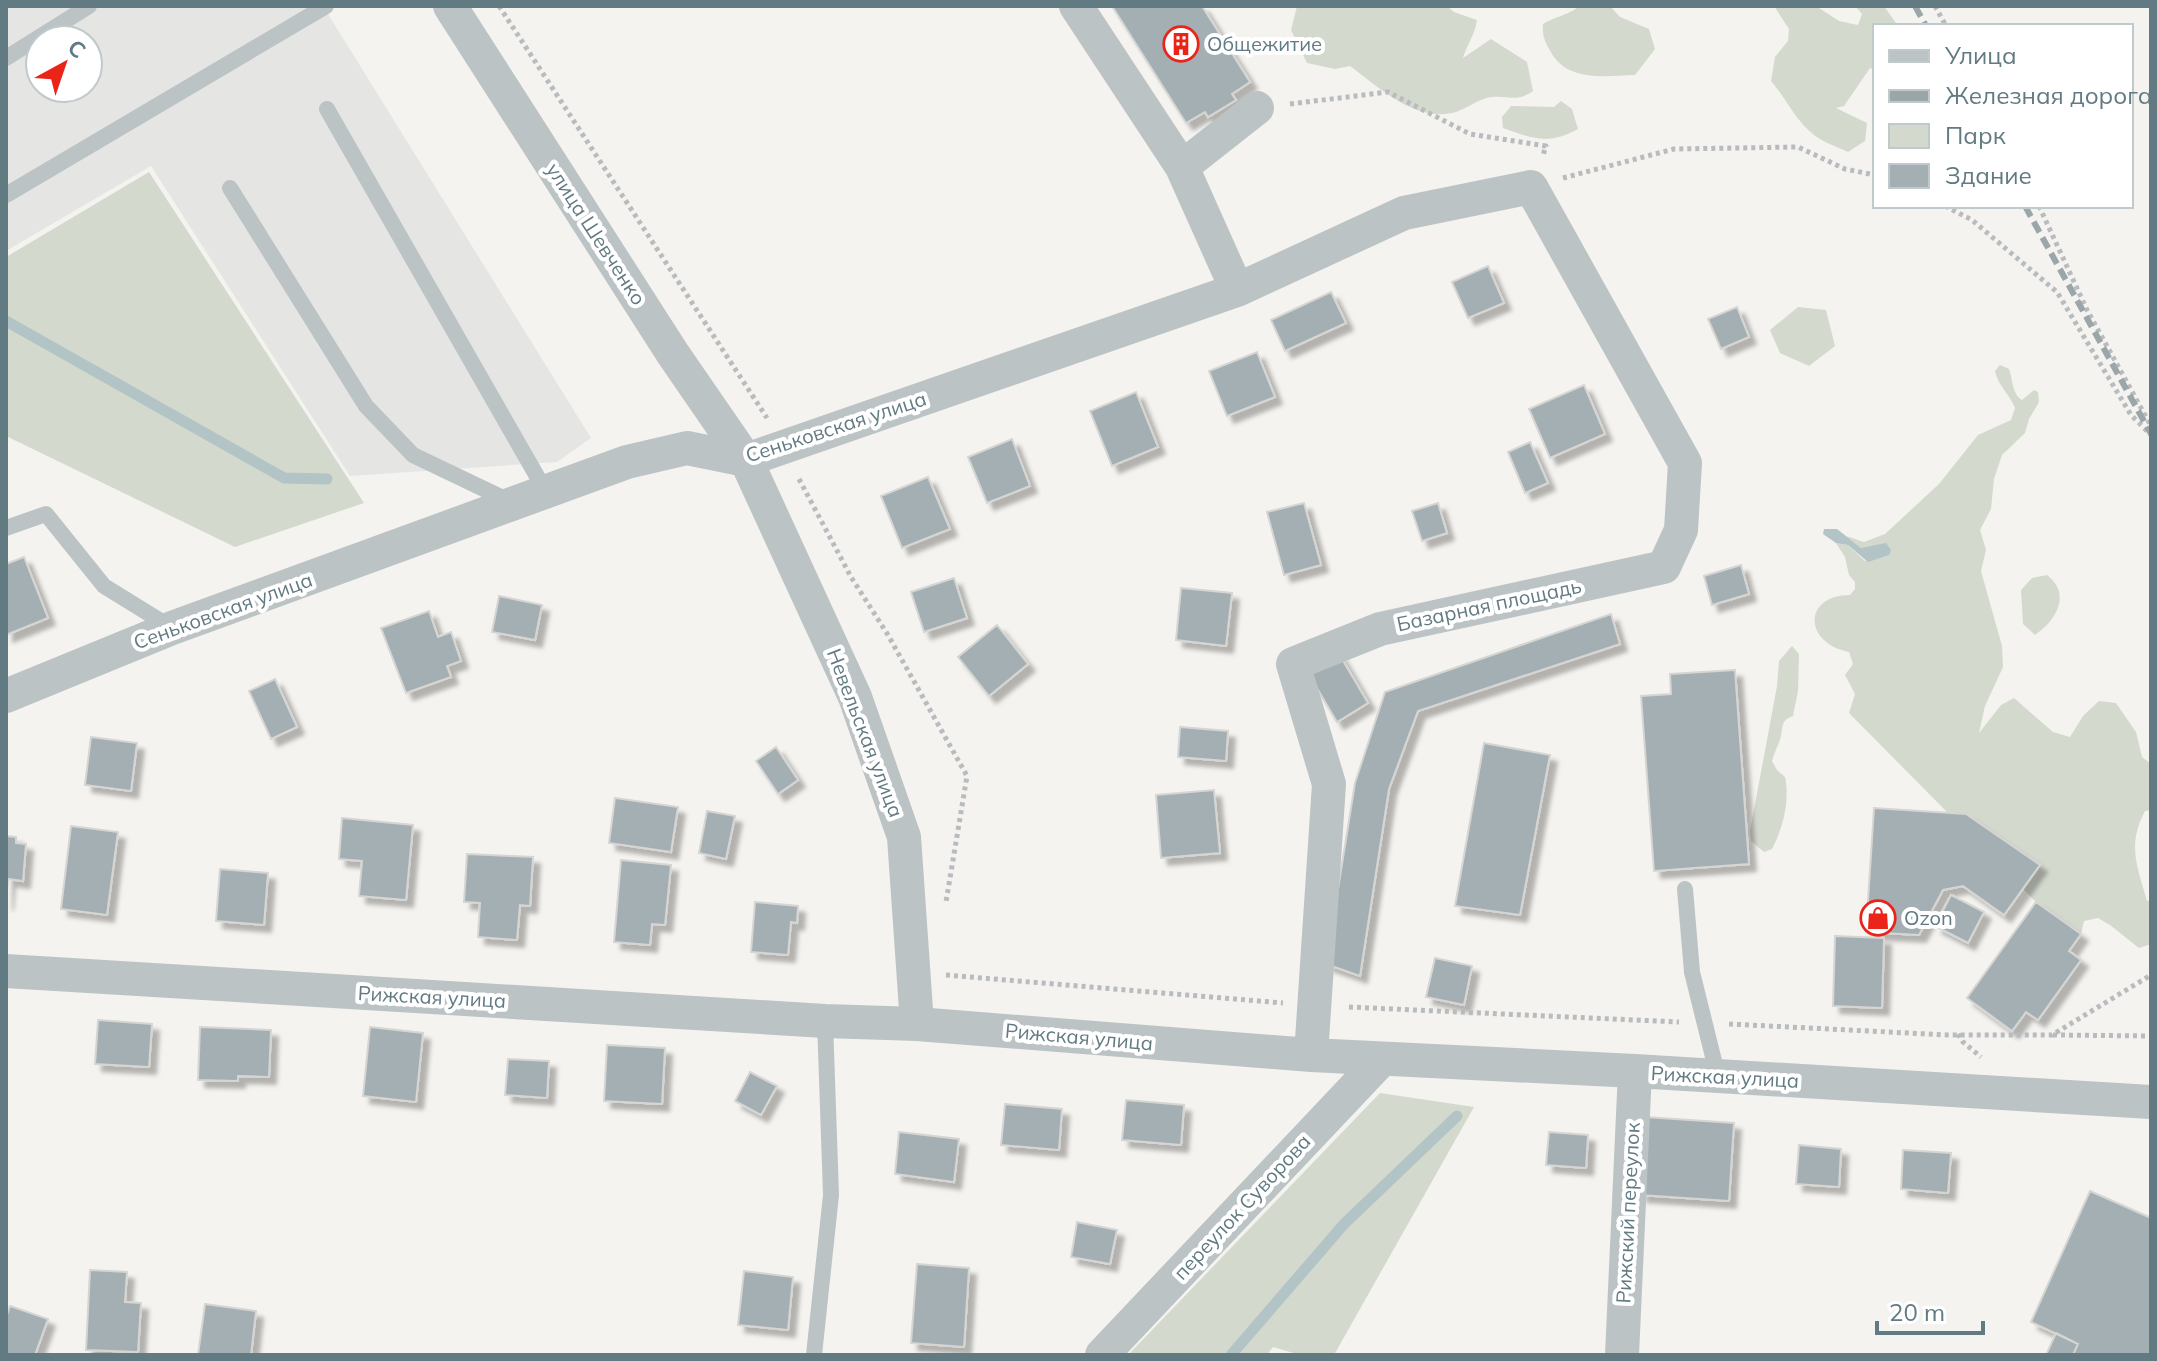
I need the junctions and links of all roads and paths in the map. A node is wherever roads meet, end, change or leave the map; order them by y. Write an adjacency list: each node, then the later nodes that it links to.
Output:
1 (89, 6): 7 (lane)
2 (326, 6): 14 (lane)
3 (450, 6): 20 (street, улица Шевченко)
4 (1076, 6): 10 (street)
5 (1935, 6): 6 (path)
6 (1945, 24)
7 (6, 58)
8 (1257, 108): 10 (street); 12 (path)
9 (327, 109): 21 (lane)
10 (1182, 167): 17 (street)
11 (1873, 175): 12 (path)
12 (1531, 187): 17 (street, Сеньковская улица); 30 (street, Базарная площадь)
13 (230, 188): 22 (lane)
14 (6, 195)
15 (1949, 208): 19 (path)
16 (2040, 208): 18 (path)
17 (1237, 290): 20 (street, Сеньковская улица)
18 (2151, 426)
19 (2151, 435)
20 (746, 460): 21 (street, Сеньковская улица); 28 (street, Невельская улица)
21 (546, 492): 22 (street, Сеньковская улица)
22 (514, 504): 24 (street, Сеньковская улица)
23 (6, 528): 24 (lane)
24 (172, 628): 25 (street, Сеньковская улица)
25 (6, 696)
26 (1685, 889): 32 (lane)
27 (6, 971): 31 (street, Рижская улица)
28 (913, 972): 30 (path); 33 (street, Невельская улица)
29 (2151, 975): 34 (path)
30 (1315, 1005): 32 (path); 36 (street, Базарная площадь)
31 (825, 1021): 33 (street, Рижская улица); 41 (lane)
32 (1705, 1023): 34 (path); 39 (lane)
33 (917, 1024): 36 (street, Рижская улица)
34 (2052, 1035): 35 (path)
35 (2151, 1036)
36 (1311, 1055): 37 (street, Рижская улица)
37 (1382, 1059): 38 (street, Рижская улица); 42 (street, переулок Суворова)
38 (1635, 1071): 39 (street, Рижская улица); 43 (street, Рижский переулок)
39 (1718, 1077): 40 (street, Рижская улица)
40 (2151, 1102)
41 (814, 1355)
42 (1102, 1355)
43 (1622, 1355)

